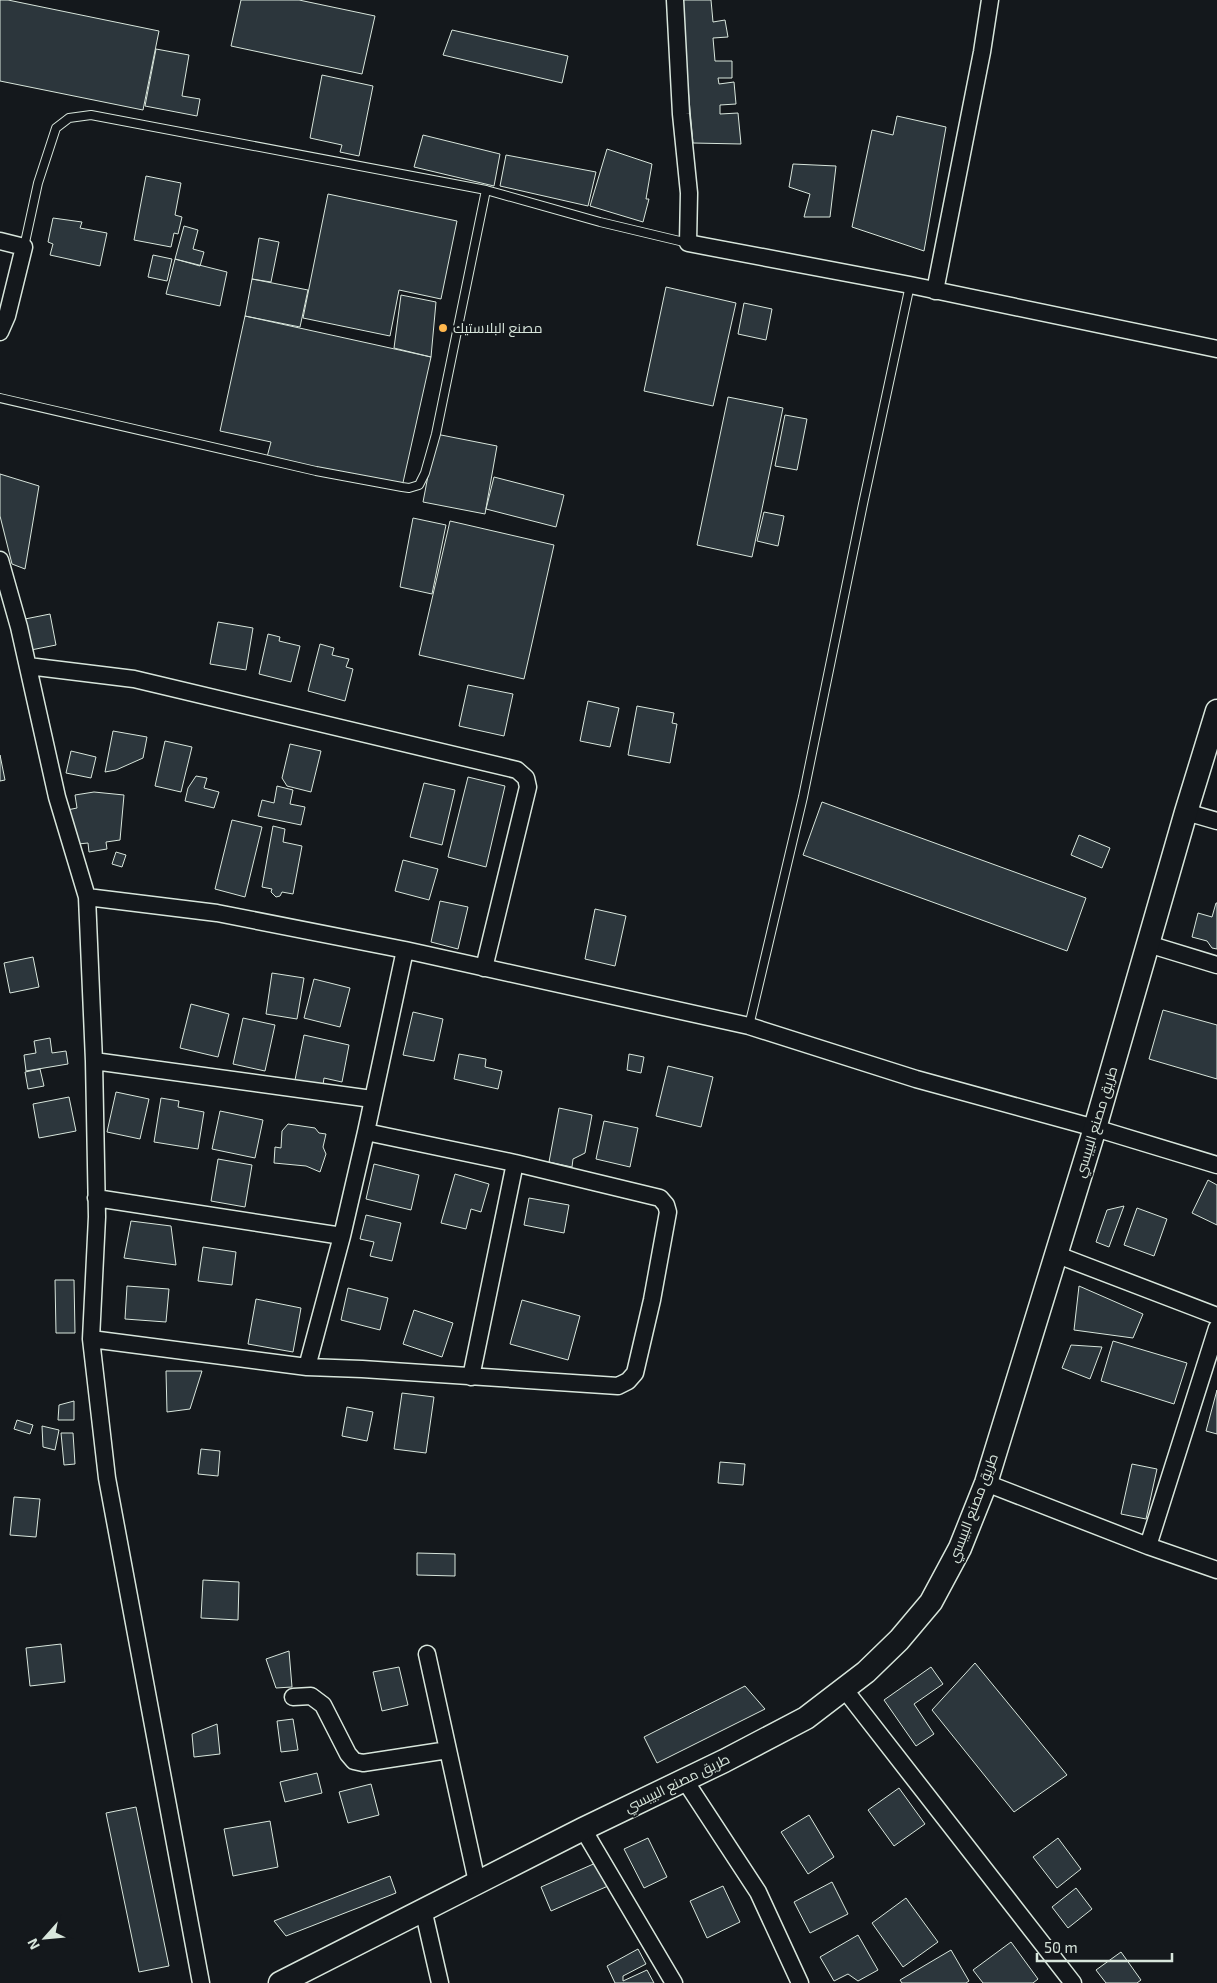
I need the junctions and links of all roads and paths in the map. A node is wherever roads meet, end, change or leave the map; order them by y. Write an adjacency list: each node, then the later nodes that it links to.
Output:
1 (675, 0): 5 (street)
2 (990, 0): 8 (street)
3 (486, 190): 5 (lane); 6 (lane); 11 (lane)
4 (0, 241): 6 (street)
5 (688, 243): 7 (street)
6 (24, 247): 9 (street)
7 (910, 285): 8 (street); 22 (lane)
8 (935, 291): 10 (street)
9 (0, 332)
10 (1217, 349)
11 (0, 398)
12 (0, 560): 13 (street)
13 (28, 666): 17 (street); 21 (street)
14 (1217, 711): 15 (main road, طريق مصنع البيبسي)
15 (1186, 812): 16 (street); 18 (main road, طريق مصنع البيبسي)
16 (1217, 821)
17 (87, 897): 19 (street); 23 (street)
18 (1148, 944): 20 (street); 25 (main road, طريق مصنع البيبسي)
19 (405, 950): 21 (street); 24 (street)
20 (1217, 965)
21 (484, 968): 22 (street)
22 (749, 1026): 25 (street)
23 (94, 1061): 24 (street); 29 (street)
24 (372, 1099): 26 (street)
25 (1095, 1128): 28 (street); 31 (main road, طريق مصنع البيبسي)
26 (366, 1132): 27 (street); 30 (street)
27 (514, 1164): 36 (street); 36 (street)
28 (1217, 1165)
29 (96, 1198): 30 (street); 34 (street)
30 (342, 1236): 35 (street)
31 (1055, 1254): 32 (street); 37 (main road, طريق مصنع البيبسي)
32 (1217, 1316)
33 (1217, 1328): 38 (street)
34 (91, 1339): 35 (street); 48 (street)
35 (307, 1367): 36 (street)
36 (471, 1377)
37 (986, 1483): 38 (street); 41 (main road, طريق مصنع البيبسي)
38 (1148, 1546): 39 (street)
39 (1217, 1570)
40 (427, 1654): 43 (street)
41 (845, 1690): 44 (main road, طريق مصنع البيبسي); 53 (street)
42 (292, 1697): 43 (street)
43 (448, 1750): 46 (street)
44 (684, 1779): 45 (main road, طريق مصنع البيبسي); 52 (street)
45 (583, 1829): 46 (main road, طريق مصنع البيبسي); 51 (street)
46 (477, 1882): 47 (main road, طريق مصنع البيبسي)
47 (423, 1909): 49 (main road, طريق مصنع البيبسي); 50 (street)
48 (201, 1983)
49 (280, 1983)
50 (440, 1983)
51 (674, 1983)
52 (800, 1983)
53 (1073, 1983)

